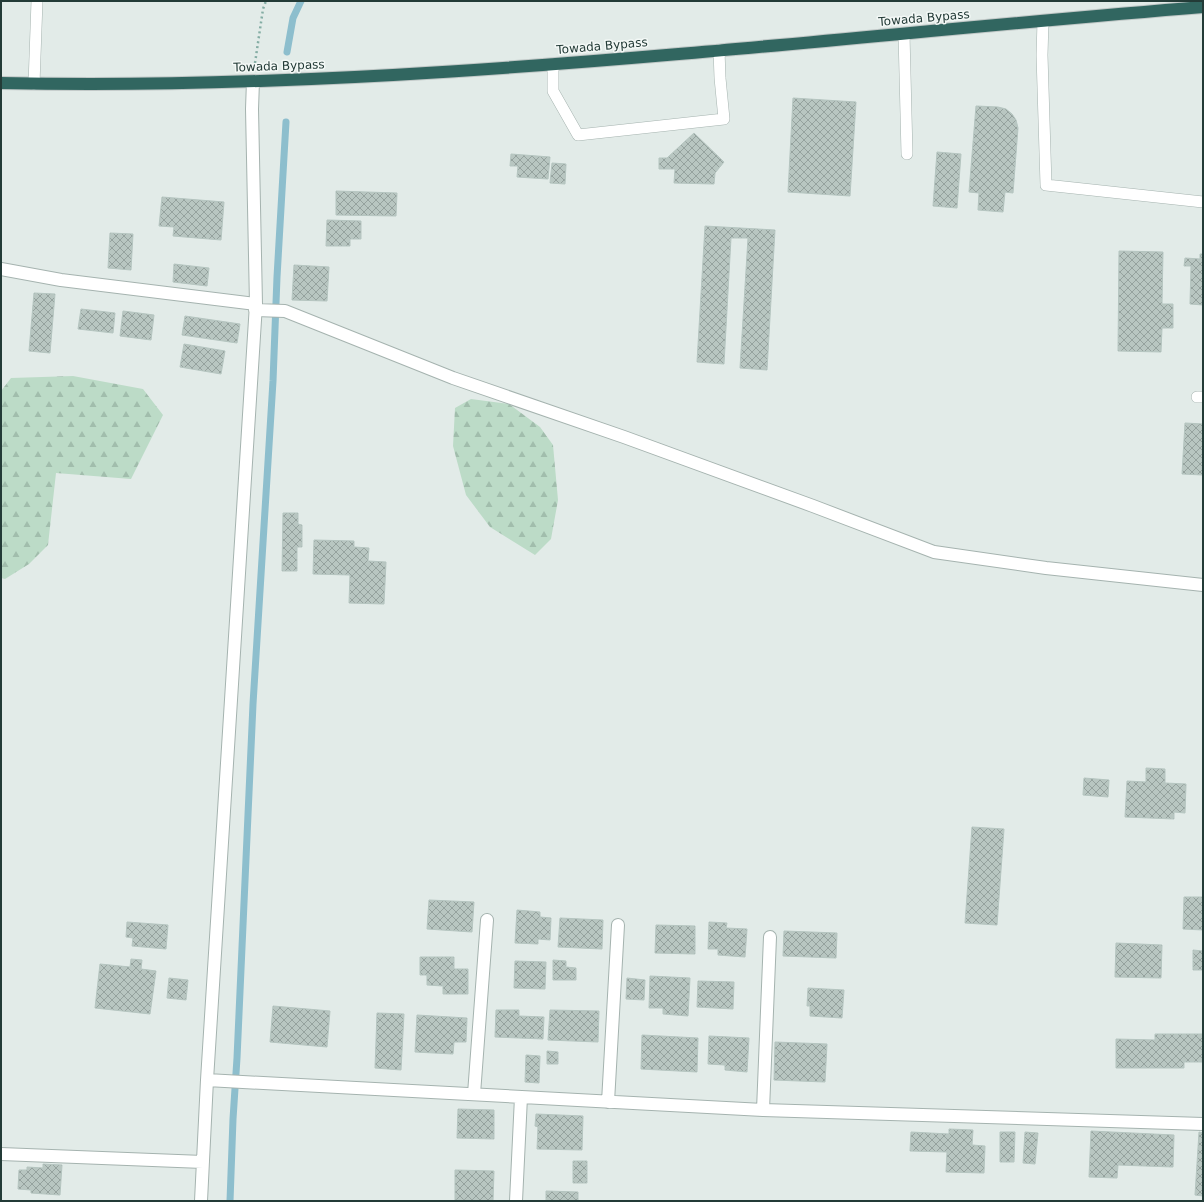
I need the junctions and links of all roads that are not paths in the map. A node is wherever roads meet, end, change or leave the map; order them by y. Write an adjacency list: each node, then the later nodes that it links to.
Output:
1 (37, 1): 9 (lane)
2 (1203, 7): 3 (highway, Towada Bypass)
3 (1043, 21): 4 (highway, Towada Bypass); 11 (lane)
4 (904, 34): 5 (highway, Towada Bypass); 10 (lane)
5 (719, 50): 6 (highway, Towada Bypass); 6 (lane)
6 (553, 64): 7 (highway, Towada Bypass)
7 (252, 81): 9 (highway, Towada Bypass); 13 (street)
8 (1, 83): 9 (highway, Towada Bypass)
9 (34, 84)
10 (907, 154)
11 (1203, 202)
12 (1, 269): 13 (street)
13 (255, 307): 14 (street); 18 (street)
14 (1203, 585)
15 (487, 920): 19 (street)
16 (618, 925): 21 (street)
17 (770, 937): 22 (street)
18 (207, 1080): 19 (street); 25 (street)
19 (474, 1094): 20 (street)
20 (521, 1097): 21 (street); 27 (street)
21 (608, 1102): 22 (street)
22 (763, 1110): 23 (street)
23 (1203, 1124)
24 (1, 1154): 25 (street)
25 (203, 1162): 26 (street)
26 (201, 1201)
27 (516, 1201)

